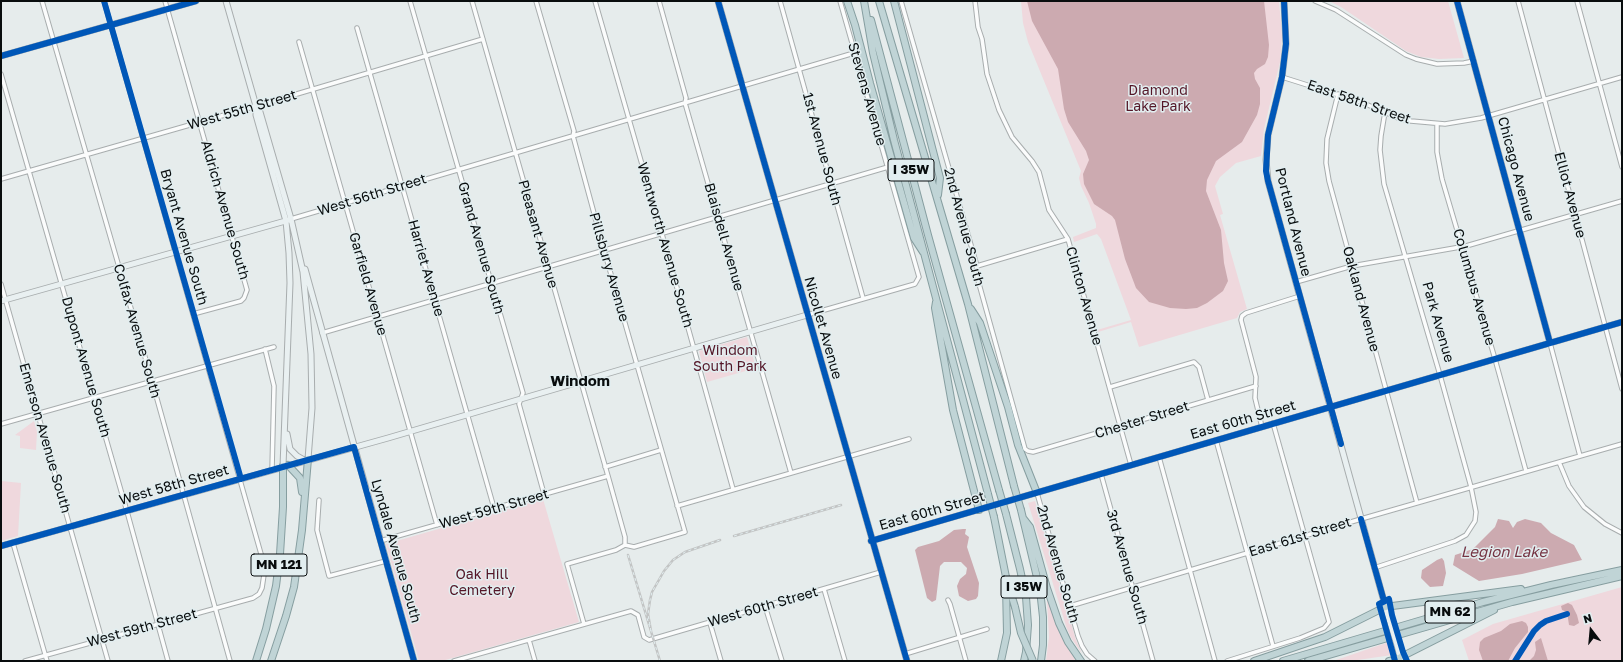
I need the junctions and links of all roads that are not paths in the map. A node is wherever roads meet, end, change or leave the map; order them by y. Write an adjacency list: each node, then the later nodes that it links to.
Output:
1 (42, 1): 29 (street, Colfax Avenue South)
2 (104, 1): 26 (street, Bryant Avenue South)
3 (165, 1): 25 (street, Aldrich Avenue South)
4 (196, 1): 25 (street)
5 (226, 1): 46 (street)
6 (410, 1): 33 (street, Grand Avenue South)
7 (472, 1): 28 (street, Pleasant Avenue)
8 (536, 1): 52 (street, Pillsbury Avenue)
9 (595, 1): 49 (street, Wentworth Avenue South)
10 (659, 1): 45 (street, Blaisdell Avenue)
11 (718, 1): 41 (street, Nicollet Avenue)
12 (780, 1): 35 (street, 1st Avenue South)
13 (840, 1): 31 (street, Stevens Avenue)
14 (847, 1): 78 (highway)
15 (865, 1): 78 (highway); 216 (highway, I 35W, bridge)
16 (879, 1): 63 (highway, I 35W)
17 (894, 1): 63 (highway)
18 (901, 1): 80 (street, 2nd Avenue South)
19 (975, 1): 73 (street, Clinton Avenue)
20 (1284, 1): 38 (street, Portland Avenue)
21 (1315, 1): 34 (street)
22 (1458, 1): 34 (street, Chicago Avenue)
23 (1518, 1): 44 (street, Elliot Avenue)
24 (1577, 1): 40 (street)
25 (167, 9): 26 (street); 50 (street, Aldrich Avenue South)
26 (110, 25): 29 (street); 53 (street, Bryant Avenue South)
27 (357, 28): 36 (street, Harriet Avenue)
28 (483, 39): 33 (street, West 55th Street); 54 (street, Pleasant Avenue)
29 (53, 41): 32 (street); 55 (street, Colfax Avenue South)
30 (300, 42): 42 (street, Garfield Avenue)
31 (854, 53): 35 (street, West 56th Street); 56 (street, Stevens Avenue)
32 (1, 56)
33 (426, 56): 36 (street, West 55th Street); 58 (street, Grand Avenue South)
34 (1474, 60): 48 (street, Chicago Avenue)
35 (800, 69): 41 (street, West 56th Street); 61 (street, 1st Avenue South)
36 (370, 73): 42 (street, West 55th Street); 62 (street, Harriet Avenue)
37 (1, 74): 59 (street, Dupont Avenue South)
38 (1282, 77): 43 (street, East 58th Street); 84 (street, Portland Avenue)
39 (1622, 78): 40 (street, East 58th Street)
40 (1600, 84): 44 (street, East 58th Street); 57 (street)
41 (742, 86): 45 (street, West 56th Street); 64 (street, Nicollet Avenue)
42 (313, 90): 46 (street, West 55th Street); 66 (street, Garfield Avenue)
43 (1338, 94): 47 (street, East 58th Street); 81 (street, Oakland Avenue)
44 (1544, 100): 48 (street, East 58th Street); 67 (street, Elliot Avenue)
45 (685, 102): 49 (street, West 56th Street); 68 (street, Blaisdell Avenue)
46 (256, 106): 50 (street, West 55th Street); 69 (street)
47 (1385, 112): 51 (street, East 58th Street); 79 (street, Park Avenue)
48 (1489, 116): 51 (street, East 58th Street); 70 (street, Chicago Avenue)
49 (629, 119): 52 (street, West 56th Street); 71 (street, Wentworth Avenue South)
50 (200, 122): 53 (street, West 55th Street); 72 (street, Aldrich Avenue South)
51 (1437, 124): 74 (street, Columbus Avenue)
52 (573, 136): 54 (street, West 56th Street); 76 (street, Pillsbury Avenue)
53 (143, 138): 55 (street, West 55th Street); 77 (street, Bryant Avenue South)
54 (515, 153): 58 (street, West 56th Street); 82 (street, Pleasant Avenue)
55 (87, 154): 59 (street, West 55th Street); 83 (street, Colfax Avenue South)
56 (888, 167): 61 (street); 89 (street, Stevens Avenue)
57 (1622, 167)
58 (458, 170): 62 (street, West 56th Street); 87 (street, Grand Avenue South)
59 (28, 171): 60 (street, West 55th Street); 86 (street, Dupont Avenue South)
60 (1, 179)
61 (832, 184): 64 (street); 89 (street, 1st Avenue South)
62 (402, 186): 66 (street, West 56th Street); 91 (street, Harriet Avenue)
63 (938, 198): 93 (highway, I 35W)
64 (774, 200): 68 (street); 95 (street, Nicollet Avenue)
65 (1622, 201): 67 (street)
66 (345, 203): 69 (street, West 56th Street); 96 (street, Garfield Avenue)
67 (1575, 214): 70 (street); 98 (street, Elliot Avenue)
68 (718, 217): 71 (street); 99 (street, Blaisdell Avenue)
69 (288, 220): 72 (street, West 56th Street); 75 (street); 123 (street)
70 (1520, 230): 74 (street); 101 (street, Chicago Avenue)
71 (662, 234): 76 (street); 103 (street, Wentworth Avenue South)
72 (232, 236): 77 (street, West 56th Street); 94 (street, Aldrich Avenue South)
73 (1068, 239): 80 (street); 112 (street, Clinton Avenue)
74 (1463, 247): 79 (street); 105 (street, Columbus Avenue)
75 (298, 249): 100 (street, Lyndale Avenue South); 136 (street)
76 (604, 250): 82 (street); 106 (street, Pillsbury Avenue)
77 (175, 252): 83 (street, West 56th Street); 94 (street, Bryant Avenue South)
78 (924, 253): 90 (highway)
79 (1406, 257): 81 (street); 108 (street, Park Avenue)
80 (977, 266): 132 (street, 2nd Avenue South)
81 (1352, 266): 84 (street); 114 (street, Oakland Avenue)
82 (548, 267): 87 (street); 110 (street, Pleasant Avenue)
83 (118, 268): 86 (street, West 56th Street); 109 (street, Colfax Avenue South)
84 (1296, 282): 88 (street, Portland Avenue)
85 (1, 284): 92 (street, Emerson Avenue South)
86 (62, 284): 92 (street, West 56th Street); 115 (street, Dupont Avenue South)
87 (492, 284): 91 (street); 116 (street, Grand Avenue South)
88 (1300, 296): 111 (street); 118 (street, Portland Avenue)
89 (863, 298): 95 (street)
90 (937, 299): 157 (highway); 177 (highway, bridge)
91 (435, 300): 96 (street); 120 (street, Harriet Avenue)
92 (3, 301): 119 (street, Emerson Avenue South)
93 (968, 304): 149 (highway); 159 (highway, I 35W, bridge)
94 (193, 314): 107 (street, Bryant Avenue South)
95 (807, 315): 99 (street, West 58th Street); 133 (street, Nicollet Avenue)
96 (378, 317): 100 (street); 126 (street, Garfield Avenue)
97 (1622, 322): 98 (street, East 60th Street)
98 (1605, 327): 101 (street, East 60th Street); 113 (street, Elliot Avenue)
99 (750, 331): 103 (street, West 58th Street); 143 (street, Blaisdell Avenue)
100 (322, 333): 130 (street, Lyndale Avenue South)
101 (1550, 343): 105 (street, East 60th Street); 134 (street)
102 (274, 347): 104 (street)
103 (694, 348): 106 (street, West 58th Street); 148 (street, Wentworth Avenue South)
104 (264, 350): 107 (street); 141 (street)
105 (1496, 359): 108 (street, East 60th Street); 142 (street, Columbus Avenue)
106 (637, 364): 110 (street, West 58th Street); 131 (street, Pillsbury Avenue)
107 (208, 366): 109 (street); 146 (street, Bryant Avenue South)
108 (1440, 375): 114 (street, East 60th Street); 147 (street, Park Avenue)
109 (152, 381): 115 (street); 151 (street, Colfax Avenue South)
110 (580, 381): 116 (street, West 58th Street); 140 (street, Pleasant Avenue)
111 (1256, 386): 117 (street, Chester Street); 125 (street)
112 (1110, 387): 117 (street); 124 (street, Clinton Avenue)
113 (1622, 389)
114 (1385, 391): 118 (street, East 60th Street); 153 (street, Oakland Avenue)
115 (94, 397): 119 (street); 158 (street, Dupont Avenue South)
116 (520, 399): 120 (street, West 58th Street); 150 (street, Grand Avenue South)
117 (1208, 400): 124 (street, Chester Street)
118 (1331, 406): 121 (street, East 60th Street); 160 (street, Portland Avenue)
119 (38, 413): 122 (street); 162 (street, Emerson Avenue South)
120 (468, 414): 126 (street, West 58th Street); 155 (street, Harriet Avenue)
121 (1273, 423): 125 (street, East 60th Street); 164 (street)
122 (1, 424)
123 (285, 425): 136 (street); 139 (street)
124 (1121, 426): 132 (street, Chester Street); 138 (street, Clinton Avenue)
125 (1262, 427): 128 (street, East 60th Street)
126 (410, 431): 130 (street, West 58th Street); 161 (street, Garfield Avenue)
127 (908, 439): 133 (street)
128 (1216, 440): 135 (street, East 60th Street); 170 (street)
129 (1622, 444): 134 (street, East 61st Street)
130 (354, 447): 136 (street, West 58th Street); 165 (street, Lyndale Avenue South)
131 (661, 450): 140 (street); 154 (street, Pillsbury Avenue)
132 (1028, 451)
133 (847, 456): 143 (street); 166 (street, Nicollet Avenue)
134 (1580, 456): 137 (street, East 61st Street)
135 (1158, 457): 138 (street, East 60th Street); 173 (street)
136 (306, 460): 139 (street, West 58th Street); 156 (highway, MN 121)
137 (1559, 462): 142 (street, East 61st Street); 163 (street)
138 (1131, 465): 144 (street, East 60th Street)
139 (285, 466): 141 (street, West 58th Street); 156 (highway); 205 (highway, MN 121)
140 (605, 467): 145 (street, Pleasant Avenue)
141 (272, 470): 146 (street, West 58th Street)
142 (1526, 471): 147 (street, East 61st Street)
143 (791, 473): 148 (street)
144 (1101, 474): 149 (street, East 60th Street); 179 (street, 3rd Avenue South)
145 (608, 476): 150 (street, West 59th Street); 168 (street)
146 (241, 479): 151 (street, West 58th Street); 181 (street, Bryant Avenue South)
147 (1471, 487): 153 (street, East 61st Street); 172 (street, Park Avenue)
148 (733, 489): 154 (street)
149 (1037, 493): 157 (street, East 60th Street); 185 (street, 2nd Avenue South)
150 (544, 494): 155 (street, West 59th Street)
151 (184, 495): 158 (street, West 58th Street); 187 (street, Colfax Avenue South)
152 (320, 500): 171 (street)
153 (1417, 503): 160 (street, East 61st Street)
154 (677, 506): 168 (street, Pillsbury Avenue)
155 (494, 508): 161 (street, West 59th Street)
156 (304, 510): 206 (highway, MN 121)
157 (979, 510): 166 (street, East 60th Street)
158 (127, 511): 162 (street, West 58th Street); 189 (street, Dupont Avenue South)
159 (1024, 518): 218 (highway, I 35W); 219 (highway)
160 (1361, 519): 164 (street, East 61st Street); 172 (street, Portland Avenue)
161 (437, 525): 165 (street, West 59th Street)
162 (71, 527): 167 (street, West 58th Street); 193 (street, Emerson Avenue South)
163 (1622, 533)
164 (1304, 536): 170 (street, East 61st Street); 195 (street)
165 (380, 541): 171 (street, Lyndale Avenue South)
166 (871, 542): 175 (street, Nicollet Avenue)
167 (14, 543): 169 (street, West 58th Street); 198 (street)
168 (625, 545): 190 (street)
169 (1, 546)
170 (1247, 553): 173 (street, East 61st Street); 195 (street)
171 (386, 561): 207 (street, Lyndale Avenue South)
172 (1374, 568): 186 (street, Portland Avenue)
173 (1190, 570): 179 (street, East 61st Street); 222 (street)
174 (1622, 570): 178 (highway, MN 62)
175 (880, 572): 180 (street, West 60th Street); 197 (street, Nicollet Avenue)
176 (1622, 576): 183 (highway, MN 62)
177 (1006, 578): 215 (highway); 217 (highway, bridge)
178 (1551, 585): 186 (highway); 225 (highway, MN 62)
179 (1133, 587): 185 (street, East 61st Street); 221 (street, 3rd Avenue South)
180 (824, 589): 184 (street, West 60th Street); 212 (street)
181 (259, 594): 187 (street, West 59th Street)
182 (948, 600): 192 (street)
183 (1512, 602): 196 (highway, MN 62); 199 (highway)
184 (765, 606): 188 (street, West 60th Street); 211 (street)
185 (1070, 606): 220 (street, 2nd Avenue South)
186 (1386, 607): 199 (street, Portland Avenue, bridge); 224 (highway)
187 (216, 608): 189 (street, West 59th Street); 204 (street, Colfax Avenue South)
188 (710, 623): 190 (street, West 60th Street); 210 (street)
189 (158, 624): 193 (street, West 59th Street); 203 (street, Dupont Avenue South)
190 (584, 624): 194 (street)
191 (987, 629): 192 (street)
192 (960, 637): 197 (street); 214 (street)
193 (102, 640): 198 (street, West 59th Street); 202 (street, Emerson Avenue South)
194 (529, 640): 208 (street); 209 (street)
195 (1273, 646): 223 (street)
196 (1351, 649): 226 (highway, MN 62); 227 (highway)
197 (905, 654): 213 (street, Nicollet Avenue)
198 (45, 655): 200 (street, West 59th Street); 201 (street)
199 (1401, 659): 228 (highway)
200 (25, 661)
201 (47, 661)
202 (108, 661)
203 (168, 661)
204 (230, 661)
205 (256, 661)
206 (271, 661)
207 (414, 661)
208 (454, 661)
209 (535, 661)
210 (721, 661)
211 (782, 661)
212 (845, 661)
213 (906, 661)
214 (966, 661)
215 (1001, 661)
216 (1024, 661)
217 (1033, 661)
218 (1041, 661)
219 (1081, 661)
220 (1095, 661)
221 (1153, 661)
222 (1215, 661)
223 (1227, 661)
224 (1254, 661)
225 (1283, 661)
226 (1308, 661)
227 (1323, 661)
228 (1389, 661)

